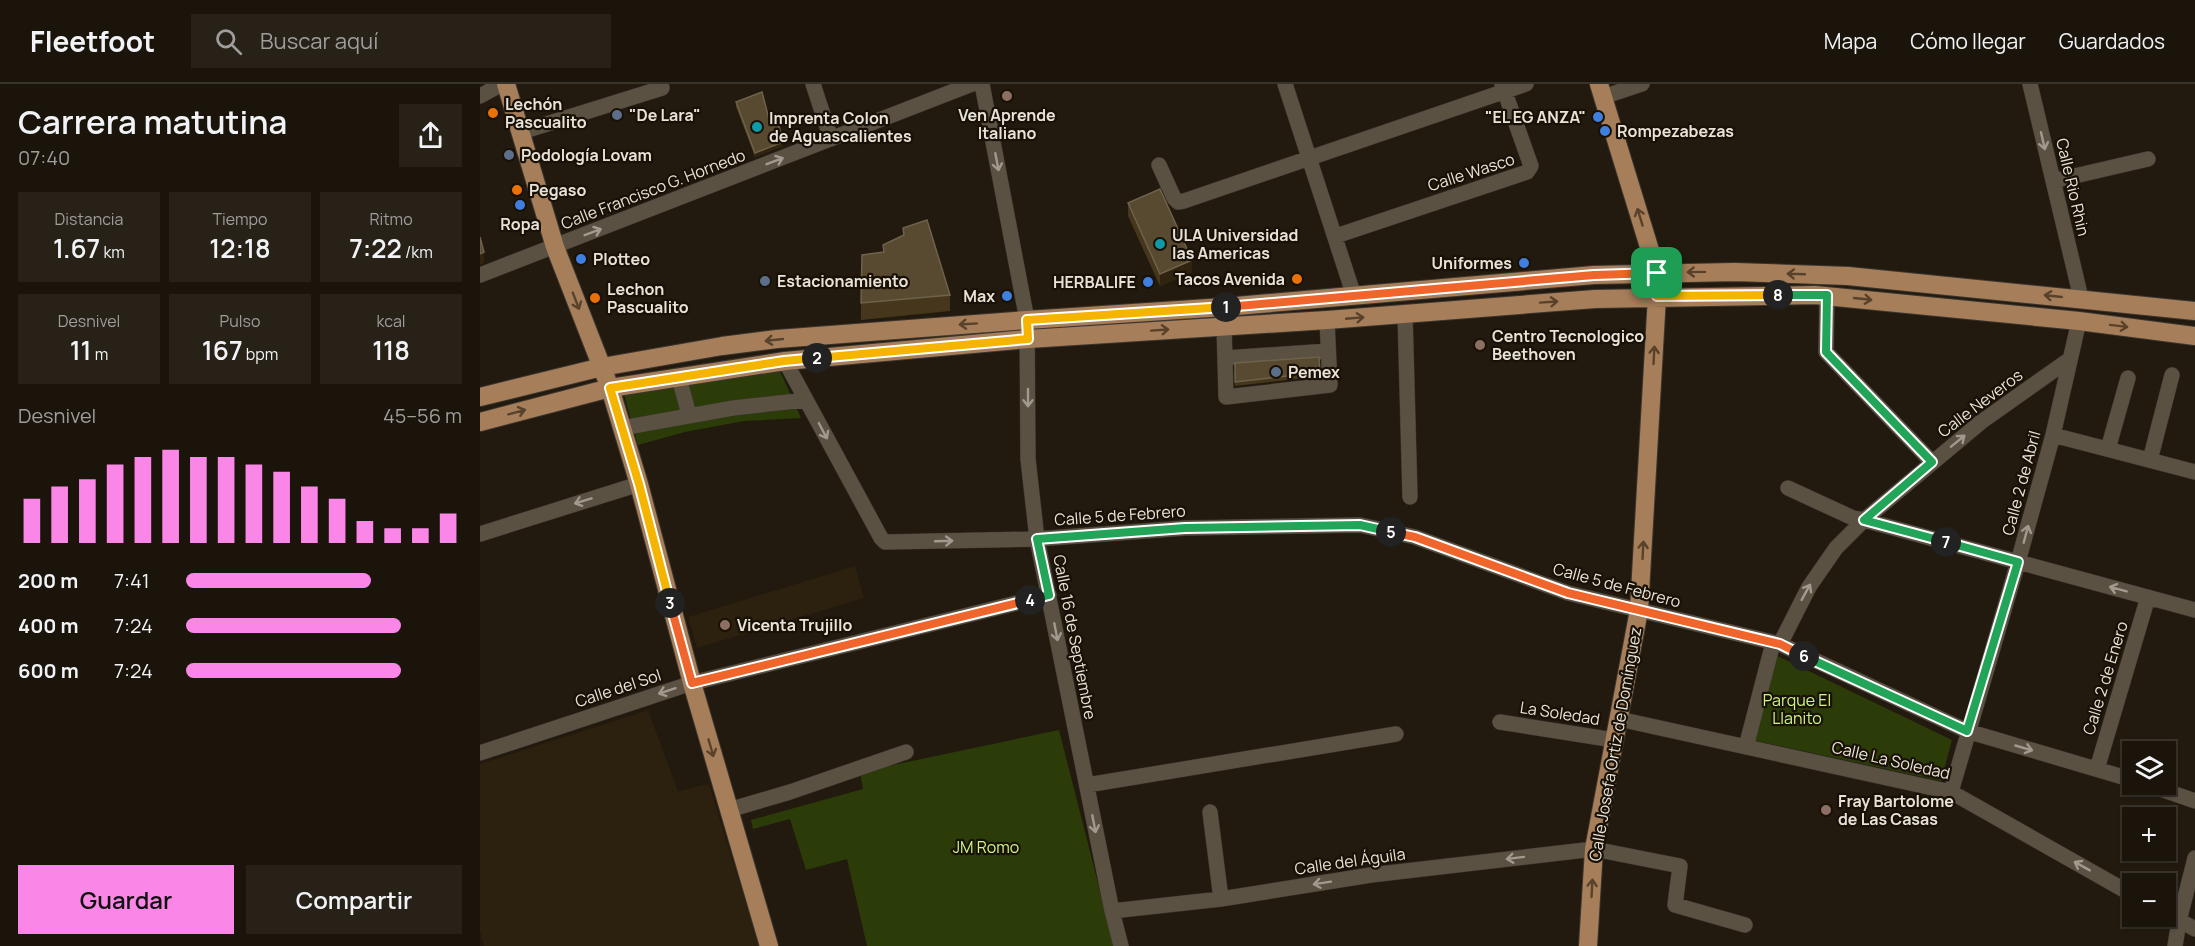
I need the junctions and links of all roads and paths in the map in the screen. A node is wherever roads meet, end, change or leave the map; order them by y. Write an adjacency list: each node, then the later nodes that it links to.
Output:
1 (504, 84): 12 (street); 13 (main road)
2 (661, 84): 13 (street)
3 (813, 84): 14 (street)
4 (972, 84): 14 (street, Calle Francisco G. Hornedo)
5 (982, 84): 29 (street, Calle 16 de Septiembre, one-way to 29)
6 (1285, 84): 15 (street)
7 (1526, 84): 10 (street)
8 (1642, 84): 11 (street)
9 (2033, 85): 18 (street, Calle Rio Rhin, one-way to 18)
10 (1503, 88): 15 (street); 19 (street, Calle Wasco)
11 (1601, 91): 21 (main road, Calle Josefa Ortiz de Domínguez, one-way to 11)
12 (480, 96)
13 (521, 132): 20 (main road)
14 (831, 139): 20 (street, Calle Francisco G. Hornedo, one-way to 14)
15 (1309, 159): 17 (street); 19 (street)
16 (2148, 159): 18 (street)
17 (1159, 165)
18 (2053, 181): 26 (street, Calle Rio Rhin)
19 (1336, 236): 24 (street)
20 (555, 247): 22 (street, Calle Francisco G. Hornedo); 39 (main road, one-way to 39)
21 (1657, 273): 24 (main road); 25 (main road, Calle Josefa Ortiz de Domínguez); 26 (main road, one-way to 21)
22 (480, 275)
23 (1827, 295): 25 (main road); 31 (main road, one-way to 31); 52 (street)
24 (1354, 296): 29 (main road)
25 (1657, 296): 28 (main road, one-way to 25); 63 (main road, Calle Josefa Ortiz de Domínguez, one-way to 25)
26 (2081, 298): 27 (main road)
27 (2195, 311)
28 (1405, 314): 30 (main road, one-way to 28); 56 (street)
29 (1027, 320): 34 (street, Calle 16 de Septiembre); 39 (main road, one-way to 39)
30 (1327, 320): 32 (main road); 35 (street)
31 (2079, 321): 33 (main road, one-way to 33); 37 (street, Calle 2 de Abril)
32 (1224, 325): 34 (main road, one-way to 32); 36 (street)
33 (2195, 336)
34 (1028, 339): 38 (main road); 59 (street, Calle 16 de Septiembre, one-way to 59)
35 (1328, 351): 36 (street); 36 (street)
36 (1225, 358)
37 (2070, 359): 49 (street, Calle 2 de Abril); 52 (street, Calle Neveros, one-way to 37)
38 (784, 361): 43 (main road); 45 (street)
39 (602, 367): 43 (main road); 44 (main road)
40 (2172, 375): 51 (street)
41 (2128, 378): 50 (street)
42 (681, 385): 46 (street)
43 (610, 388): 47 (main road, one-way to 43); 48 (main road)
44 (480, 397)
45 (806, 400): 46 (street); 59 (street, Calle 5 de Febrero, one-way to 59)
46 (688, 415): 48 (street)
47 (480, 422)
48 (622, 428): 54 (main road)
49 (2053, 435): 50 (street); 60 (street, Calle 2 de Abril, one-way to 49)
50 (2108, 449): 51 (street)
51 (2150, 460): 53 (street)
52 (1932, 462): 57 (street, Calle Neveros)
53 (2195, 472)
54 (639, 484): 58 (street, one-way to 58); 66 (main road)
55 (1788, 488): 57 (street)
56 (1410, 497)
57 (1864, 520): 60 (street); 65 (street, Calle Neveros, one-way to 57)
58 (480, 534)
59 (1037, 539): 61 (street, Calle 16 de Septiembre); 63 (street, Calle 5 de Febrero)
60 (2018, 562): 62 (street, one-way to 60); 69 (street, Calle 2 de Abril)
61 (1049, 595): 66 (street, Calle del Sol); 77 (street, Calle 16 de Septiembre, one-way to 77)
62 (2148, 597): 64 (street); 75 (street, Calle 2 de Enero)
63 (1639, 610): 65 (street, Calle 5 de Febrero); 67 (main road, Calle Josefa Ortiz de Domínguez)
64 (2195, 610)
65 (1776, 644): 69 (street, Calle 5 de Febrero); 72 (street, Calle Neveros)
66 (692, 683): 74 (street, Calle del Sol, one-way to 74); 81 (main road, one-way to 81)
67 (1619, 719): 71 (main road, Calle Josefa Ortiz de Domínguez); 72 (street, Calle La Soledad)
68 (1500, 722): 71 (street, La Soledad)
69 (1967, 731): 75 (street, Calle 5 de Febrero, one-way to 75); 78 (street, Calle 2 de Abril)
70 (1396, 734): 77 (street)
71 (1614, 740): 83 (main road, Calle Josefa Ortiz de Domínguez)
72 (1746, 747): 78 (street, Calle La Soledad)
73 (906, 752): 81 (street)
74 (480, 753)
75 (2097, 769): 76 (street, Calle 5 de Febrero)
76 (2122, 777)
77 (1087, 785): 88 (street, Calle 16 de Septiembre, one-way to 88)
78 (1951, 792): 85 (street, Calle La Soledad, one-way to 78)
79 (2176, 794): 80 (street)
80 (2195, 801)
81 (729, 810): 93 (main road)
82 (1210, 812): 86 (street)
83 (1594, 849): 86 (street, Calle del Águila, one-way to 86); 90 (street, Calle del Águila); 95 (main road, Calle Josefa Ortiz de Domínguez, one-way to 83)
84 (2195, 858): 87 (street)
85 (2122, 889)
86 (1221, 899): 88 (street, Calle del Águila)
87 (2176, 909)
88 (1112, 911): 94 (street, Calle 16 de Septiembre)
89 (2176, 919): 92 (street)
90 (1745, 925)
91 (2174, 927): 96 (street)
92 (2195, 929)
93 (769, 946)
94 (1121, 946)
95 (1588, 946)
96 (2175, 946)

